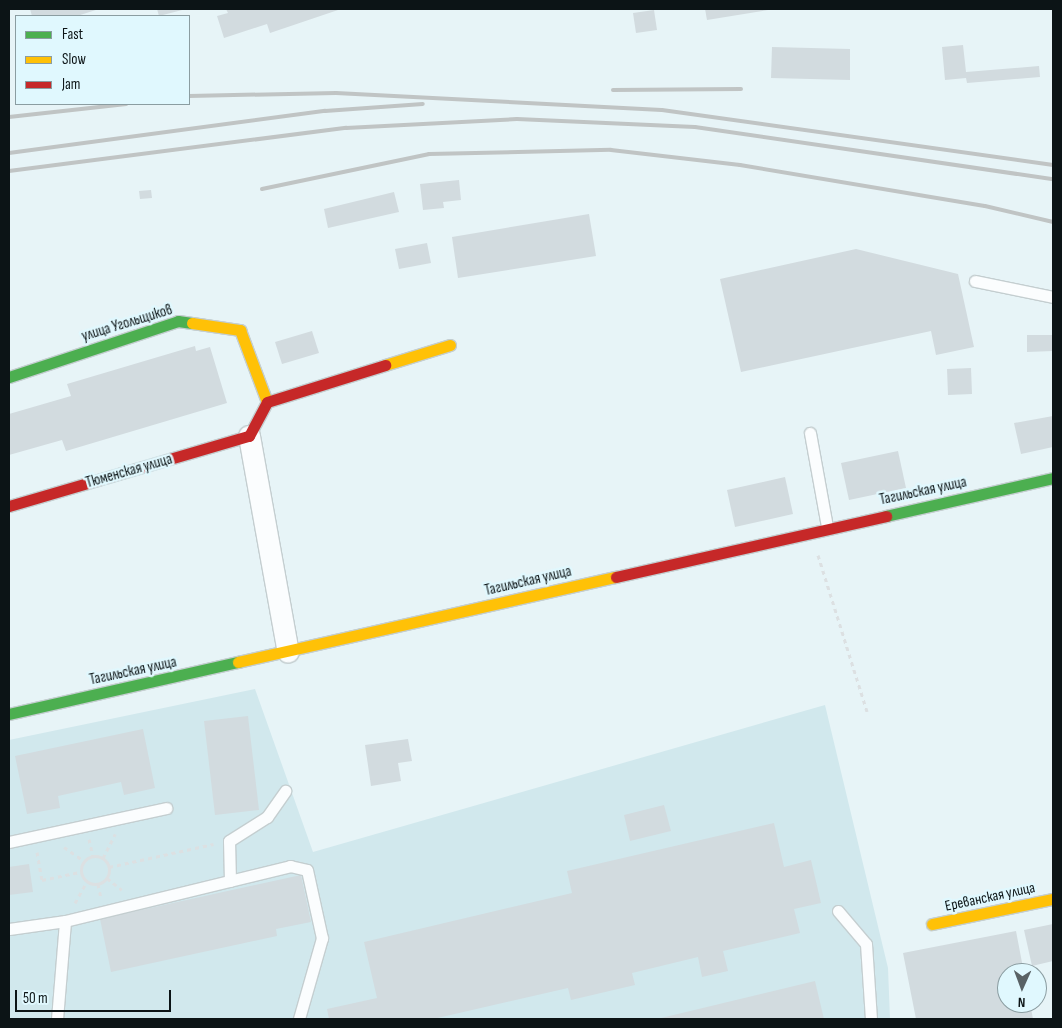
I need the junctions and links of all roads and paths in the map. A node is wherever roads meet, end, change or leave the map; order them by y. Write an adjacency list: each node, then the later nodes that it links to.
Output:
1 (975, 281): 2 (lane)
2 (1053, 297)
3 (450, 345): 5 (street)
4 (9, 376): 5 (street, улица Угольщиков)
5 (267, 402): 7 (street)
6 (810, 433): 10 (lane)
7 (249, 436): 9 (street, Тюменская улица); 12 (street)
8 (1053, 478): 10 (street, Тагильская улица)
9 (9, 506)
10 (828, 527): 12 (street, Тагильская улица)
11 (816, 547): 13 (path)
12 (288, 652): 14 (street, Тагильская улица)
13 (867, 711)
14 (9, 714)
15 (285, 791): 18 (lane)
16 (166, 808): 17 (lane)
17 (34, 837): 19 (lane); 21 (path)
18 (229, 841): 20 (path); 22 (lane)
19 (9, 842)
20 (109, 867): 21 (path); 21 (path)
21 (81, 872)
22 (230, 881): 25 (lane); 29 (lane)
23 (1053, 899): 26 (street, Ереванская улица)
24 (838, 911): 30 (lane)
25 (65, 921): 27 (lane); 28 (lane)
26 (932, 924)
27 (9, 929)
28 (57, 1019)
29 (299, 1019)
30 (870, 1019)

